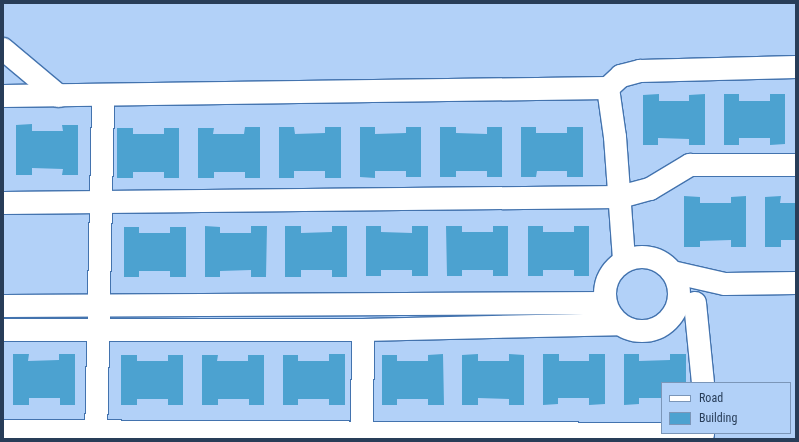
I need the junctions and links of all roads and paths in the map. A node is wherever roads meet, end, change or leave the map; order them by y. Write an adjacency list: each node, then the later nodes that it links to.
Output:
1 (3, 49): 5 (street)
2 (796, 67): 3 (street)
3 (608, 88): 6 (street); 8 (street)
4 (3, 96): 5 (street)
5 (59, 96): 6 (street)
6 (103, 96): 9 (street)
7 (796, 166): 8 (street)
8 (620, 197): 9 (street); 11 (street)
9 (99, 203): 10 (street); 18 (street)
10 (3, 204)
11 (624, 261): 12 (street); 15 (street)
12 (672, 272): 14 (street); 19 (street)
13 (796, 283): 14 (street)
14 (725, 284): 16 (street)
15 (606, 303): 18 (street); 20 (street)
16 (695, 303): 19 (street); 24 (street)
17 (3, 306): 18 (street)
18 (97, 306): 23 (street)
19 (672, 315): 20 (street)
20 (619, 324): 22 (street)
21 (3, 330): 23 (street)
22 (363, 330): 23 (street); 27 (street)
23 (97, 331): 26 (street)
24 (703, 382)
25 (3, 431): 26 (street)
26 (96, 435): 27 (street)
27 (362, 436): 28 (street)
28 (703, 436)

